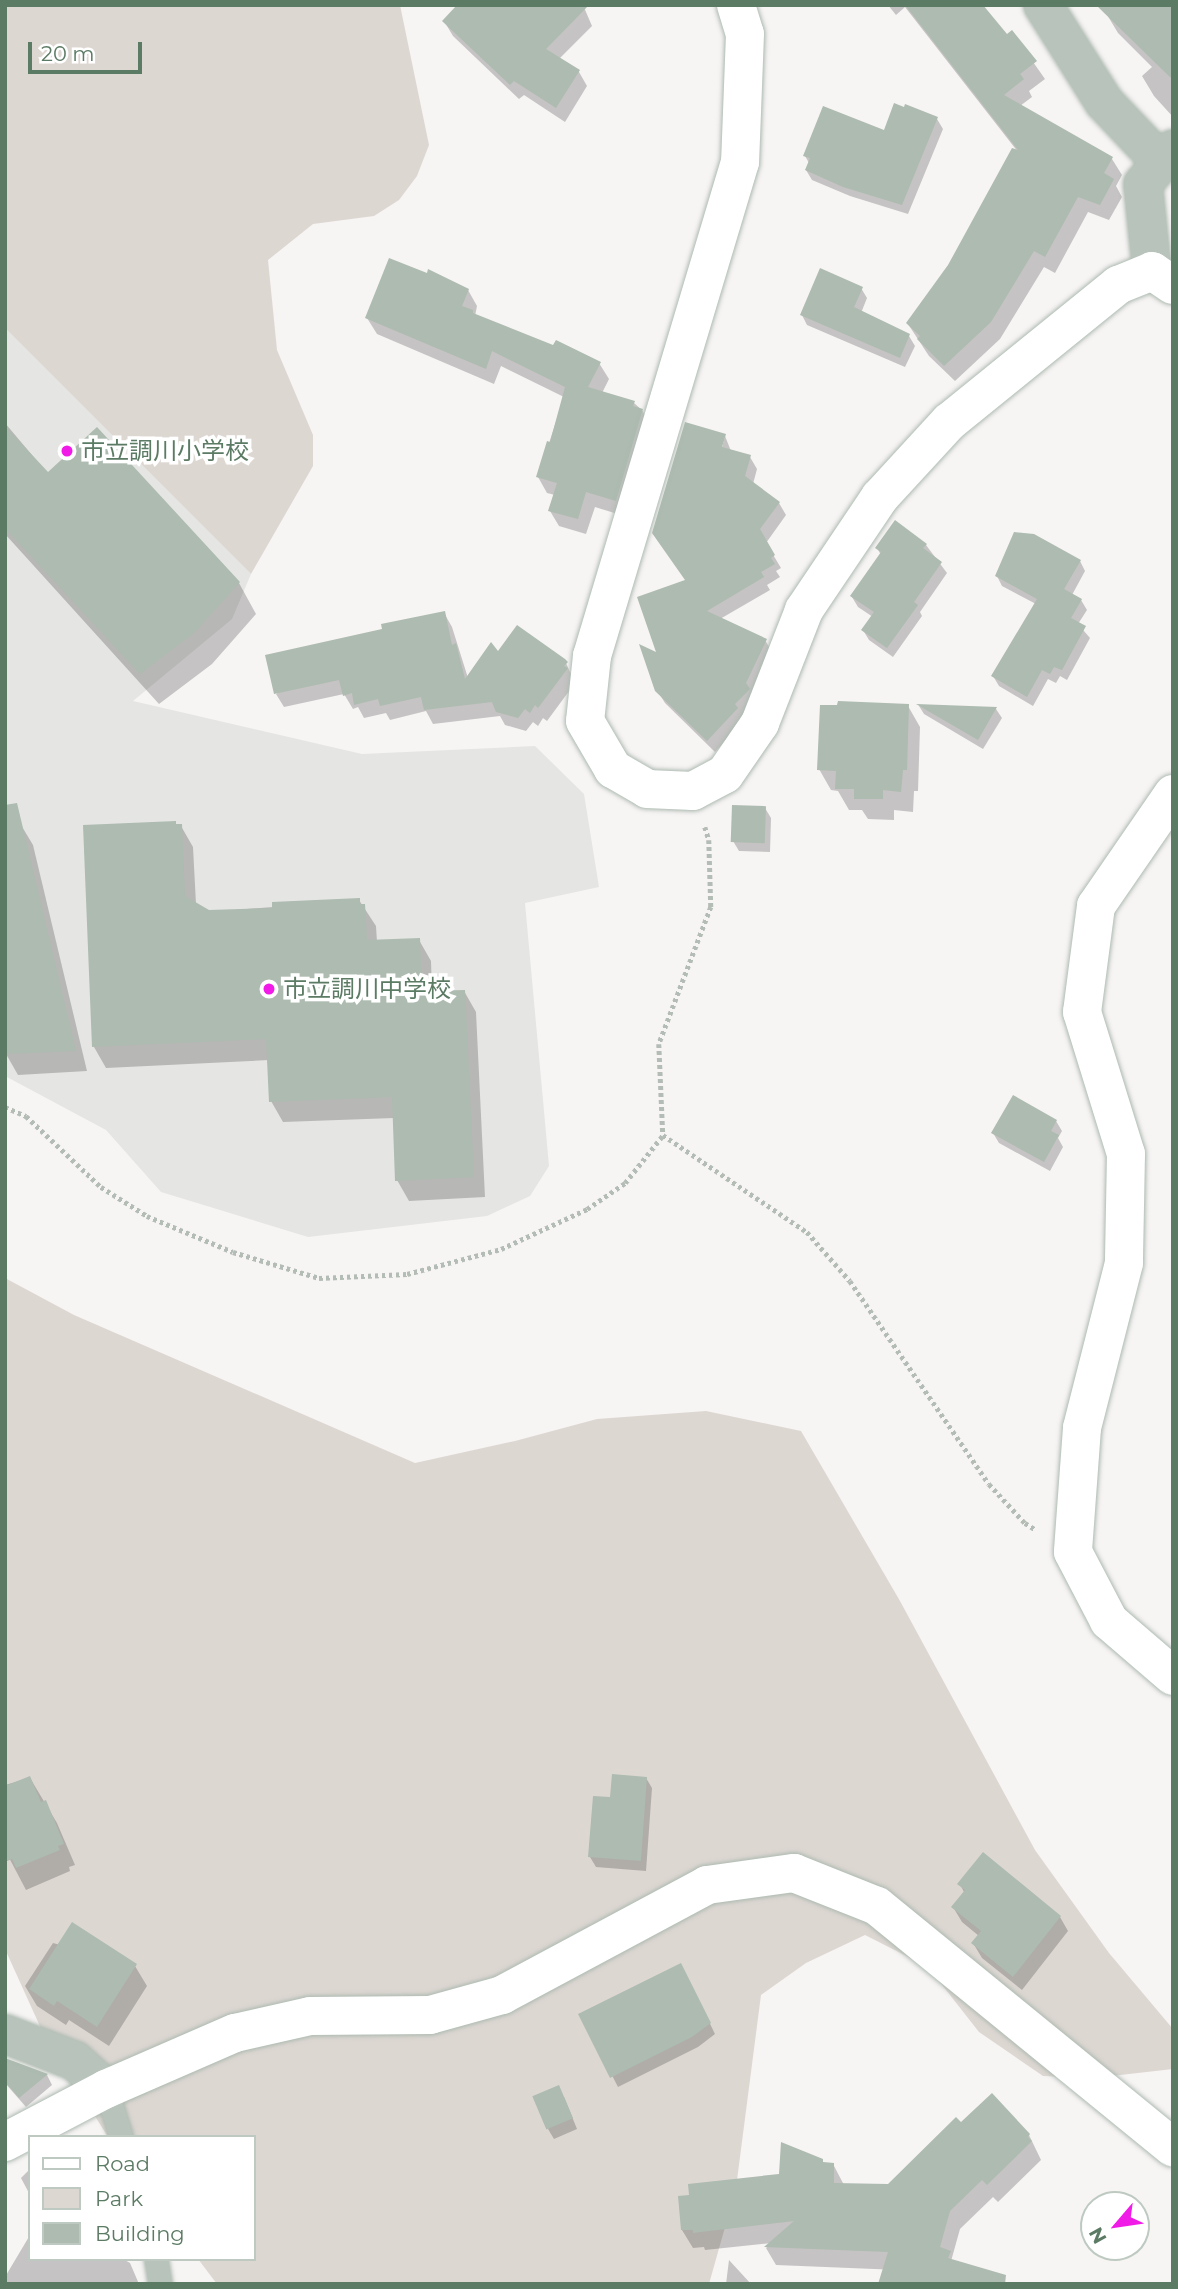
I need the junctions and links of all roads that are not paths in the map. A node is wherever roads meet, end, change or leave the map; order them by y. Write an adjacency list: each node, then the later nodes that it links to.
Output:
1 (736, 5): 4 (street)
2 (1043, 5): 3 (street)
3 (1167, 156): 4 (street)
4 (1162, 278)
5 (1173, 794): 6 (street)
6 (1173, 1676)
7 (5, 2034): 8 (street)
8 (106, 2089): 9 (lane); 10 (street); 11 (street)
9 (120, 2135)
10 (5, 2142)
11 (1173, 2147)
12 (156, 2261): 13 (lane)
13 (160, 2284)

